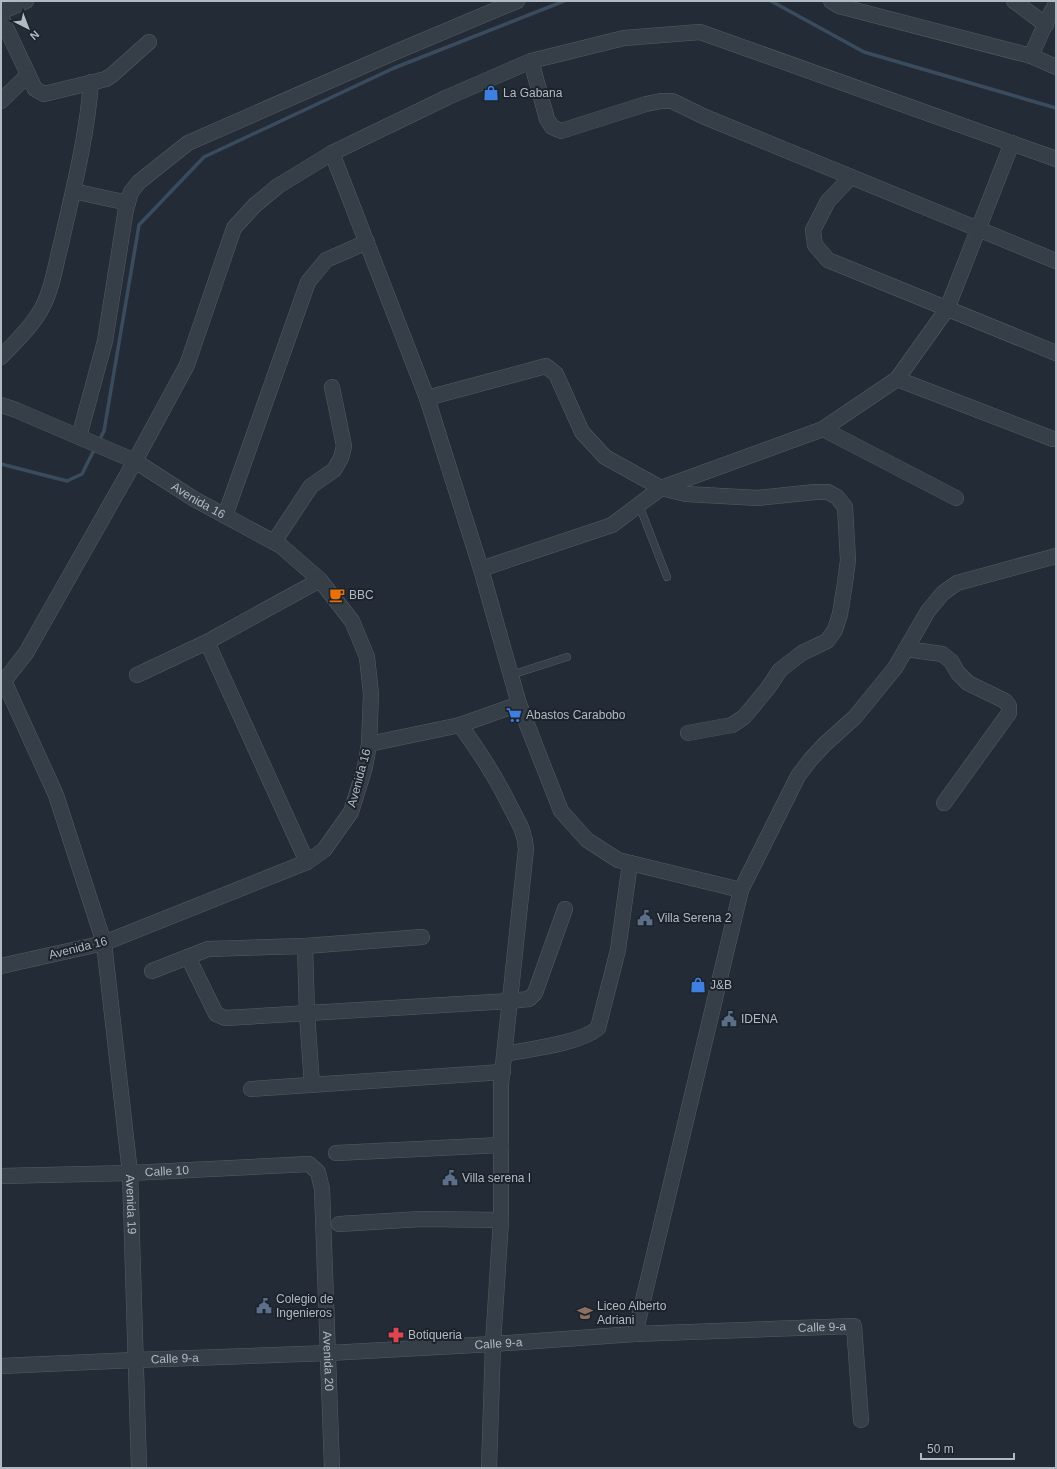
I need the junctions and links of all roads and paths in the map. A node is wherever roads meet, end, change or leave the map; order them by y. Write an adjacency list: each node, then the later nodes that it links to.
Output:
1 (26, 1): 6 (street)
2 (518, 1): 21 (street)
3 (831, 1): 10 (street)
4 (1014, 1): 8 (street)
5 (1056, 4): 8 (street)
6 (1, 12)
7 (1, 17): 13 (street)
8 (1046, 25): 10 (street)
9 (149, 42): 14 (street)
10 (1031, 56): 12 (street)
11 (531, 62): 16 (street); 17 (street); 19 (street)
12 (1056, 68)
13 (28, 75): 14 (street); 15 (street)
14 (91, 82): 20 (street)
15 (1, 101)
16 (1012, 143): 18 (street); 22 (street)
17 (332, 153): 23 (street); 35 (street)
18 (1056, 159)
19 (851, 177): 22 (street); 25 (street)
20 (73, 191): 21 (street); 27 (street)
21 (128, 202): 34 (street)
22 (979, 230): 24 (street); 25 (street)
23 (367, 242): 30 (street); 39 (street)
24 (1056, 261)
25 (948, 309): 26 (street); 28 (street)
26 (1056, 353)
27 (1, 357)
28 (897, 379): 32 (street); 33 (street)
29 (332, 387): 40 (street)
30 (427, 398): 36 (street); 42 (street)
31 (1, 405): 34 (street)
32 (824, 429): 36 (street); 37 (street)
33 (1052, 439)
34 (85, 440): 35 (street, Avenida 16)
35 (135, 461): 39 (street, Avenida 16); 50 (street)
36 (661, 488): 38 (street); 53 (street)
37 (956, 498)
38 (639, 504): 42 (street); 43 (lane)
39 (225, 516): 40 (street, Avenida 16)
40 (274, 542): 44 (street, Avenida 16)
41 (1056, 556): 46 (street)
42 (481, 569): 49 (street)
43 (667, 578)
44 (320, 580): 45 (street); 54 (street, Avenida 16)
45 (207, 642): 48 (street); 56 (street)
46 (906, 649): 55 (street); 58 (street)
47 (567, 657): 49 (lane)
48 (137, 675)
49 (511, 675): 51 (street)
50 (2, 679): 61 (street, Avenida 19)
51 (519, 704): 52 (street); 57 (street)
52 (460, 725): 54 (street); 66 (street)
53 (688, 733)
54 (369, 744): 56 (street, Avenida 16)
55 (944, 803)
56 (308, 862): 61 (street, Avenida 16)
57 (630, 863): 58 (street); 68 (street)
58 (741, 890): 79 (street)
59 (565, 910): 66 (street)
60 (422, 937): 62 (street)
61 (104, 943): 64 (street, Avenida 16); 75 (street, Avenida 19)
62 (305, 946): 63 (street); 67 (street)
63 (188, 957): 65 (street); 67 (street)
64 (1, 966)
65 (152, 971)
66 (510, 1001): 67 (street); 68 (street)
67 (307, 1014): 70 (street)
68 (505, 1054): 69 (street)
69 (503, 1072): 70 (street); 72 (street)
70 (312, 1085): 71 (street)
71 (251, 1089)
72 (501, 1145): 73 (street); 77 (street)
73 (336, 1153)
74 (309, 1164): 75 (street, Calle 10); 81 (street, Avenida 20)
75 (130, 1173): 76 (street, Calle 10); 82 (street, Avenida 19)
76 (1, 1176)
77 (501, 1220): 78 (street); 80 (street)
78 (339, 1224)
79 (635, 1334): 80 (street, Calle 9-a); 84 (street, Calle 9-a)
80 (493, 1344): 81 (street, Calle 9-a); 87 (street)
81 (329, 1353): 82 (street, Calle 9-a); 86 (street, Avenida 20)
82 (135, 1360): 83 (street, Calle 9-a); 85 (street, Avenida 19)
83 (1, 1366)
84 (861, 1420)
85 (139, 1468)
86 (332, 1468)
87 (489, 1468)

